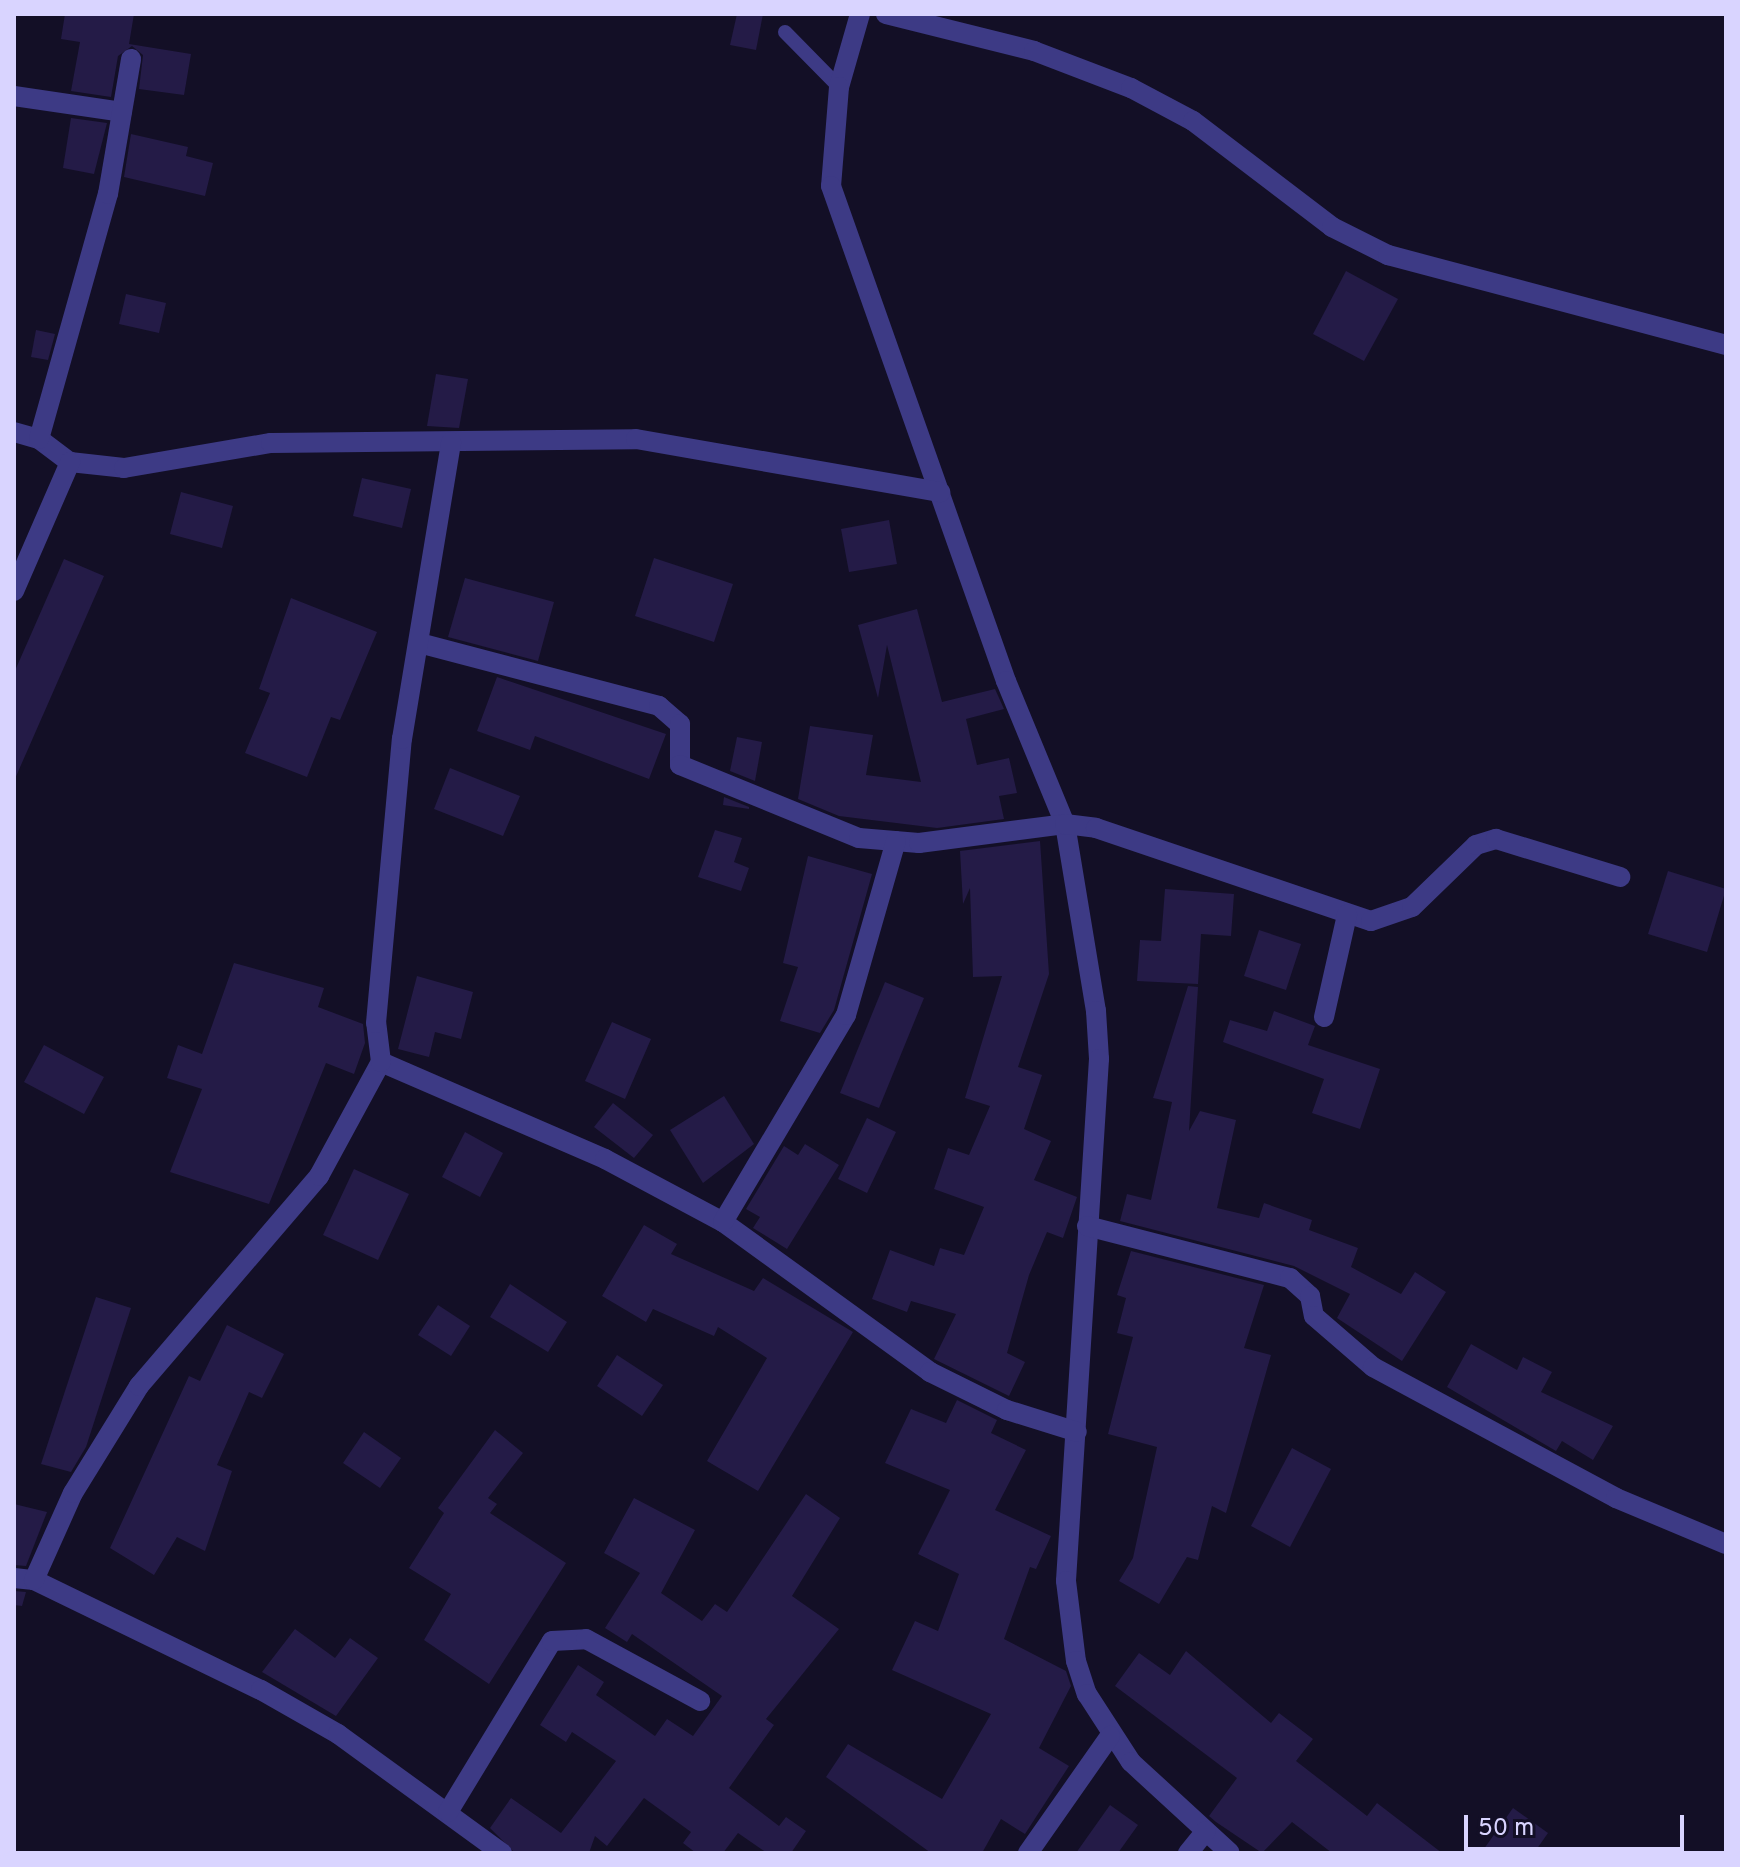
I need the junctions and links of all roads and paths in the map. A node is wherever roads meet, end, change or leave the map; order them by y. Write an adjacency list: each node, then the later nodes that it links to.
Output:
1 (860, 14): 5 (street)
2 (886, 14): 8 (street)
3 (785, 32): 5 (lane)
4 (131, 59): 7 (street)
5 (839, 87): 13 (street)
6 (14, 96): 7 (street)
7 (122, 112): 10 (street)
8 (1726, 345)
9 (14, 432): 10 (street)
10 (39, 439): 12 (street)
11 (451, 442): 12 (street); 13 (street); 15 (street)
12 (70, 462): 14 (street)
13 (940, 492): 16 (street)
14 (14, 591)
15 (423, 644): 17 (street); 21 (street)
16 (1065, 824): 17 (street); 19 (street); 23 (street)
17 (896, 841): 22 (street)
18 (1620, 877): 19 (street)
19 (1347, 915): 20 (street)
20 (1324, 1017)
21 (381, 1062): 22 (street); 26 (street)
22 (723, 1222): 24 (street)
23 (1087, 1226): 24 (street); 25 (street)
24 (1077, 1432): 28 (street)
25 (1726, 1544)
26 (24, 1579): 29 (street)
27 (700, 1701): 29 (street)
28 (1110, 1736): 30 (street); 32 (street)
29 (448, 1812): 31 (street)
30 (1206, 1831): 33 (street); 34 (street)
31 (502, 1853)
32 (1028, 1853)
33 (1188, 1853)
34 (1230, 1853)

